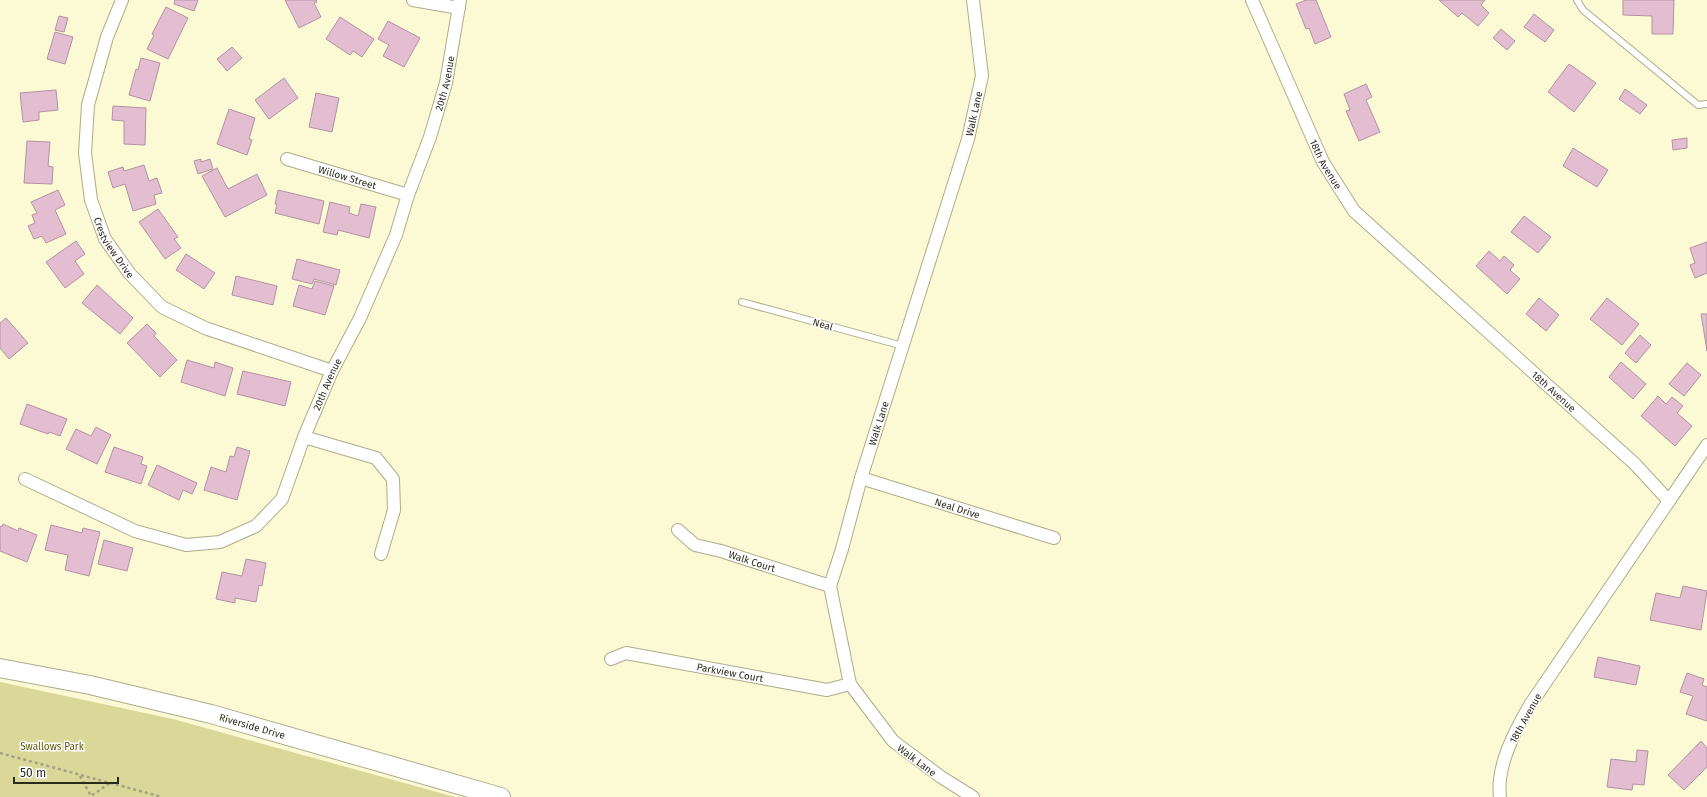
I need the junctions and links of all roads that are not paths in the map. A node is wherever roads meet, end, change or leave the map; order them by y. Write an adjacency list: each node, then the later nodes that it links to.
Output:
1 (122, 0): 12 (street, Crestview Drive)
2 (413, 0): 6 (street)
3 (973, 0): 11 (street, Walk Lane)
4 (1252, 0): 17 (street, 18th Avenue)
5 (1577, 0): 7 (lane)
6 (459, 4): 9 (street, 20th Avenue)
7 (1707, 104)
8 (286, 159): 9 (street, Willow Street)
9 (408, 195): 12 (street, 20th Avenue)
10 (742, 302): 11 (lane, Neal)
11 (903, 346): 15 (street, Walk Lane)
12 (332, 371): 13 (street, 20th Avenue)
13 (304, 437): 16 (street, 20th Avenue); 20 (street)
14 (1707, 445): 17 (street)
15 (861, 478): 19 (street, Neal Drive); 21 (street, Walk Lane)
16 (25, 479)
17 (1669, 501): 27 (street, 18th Avenue)
18 (678, 530): 21 (street, Walk Court)
19 (1054, 538)
20 (381, 554)
21 (830, 586): 24 (street, Walk Lane)
22 (610, 659): 24 (street, Parkview Court)
23 (0, 668): 25 (main road, Riverside Drive)
24 (850, 684): 26 (street, Walk Lane)
25 (498, 797)
26 (973, 797)
27 (1500, 797)

